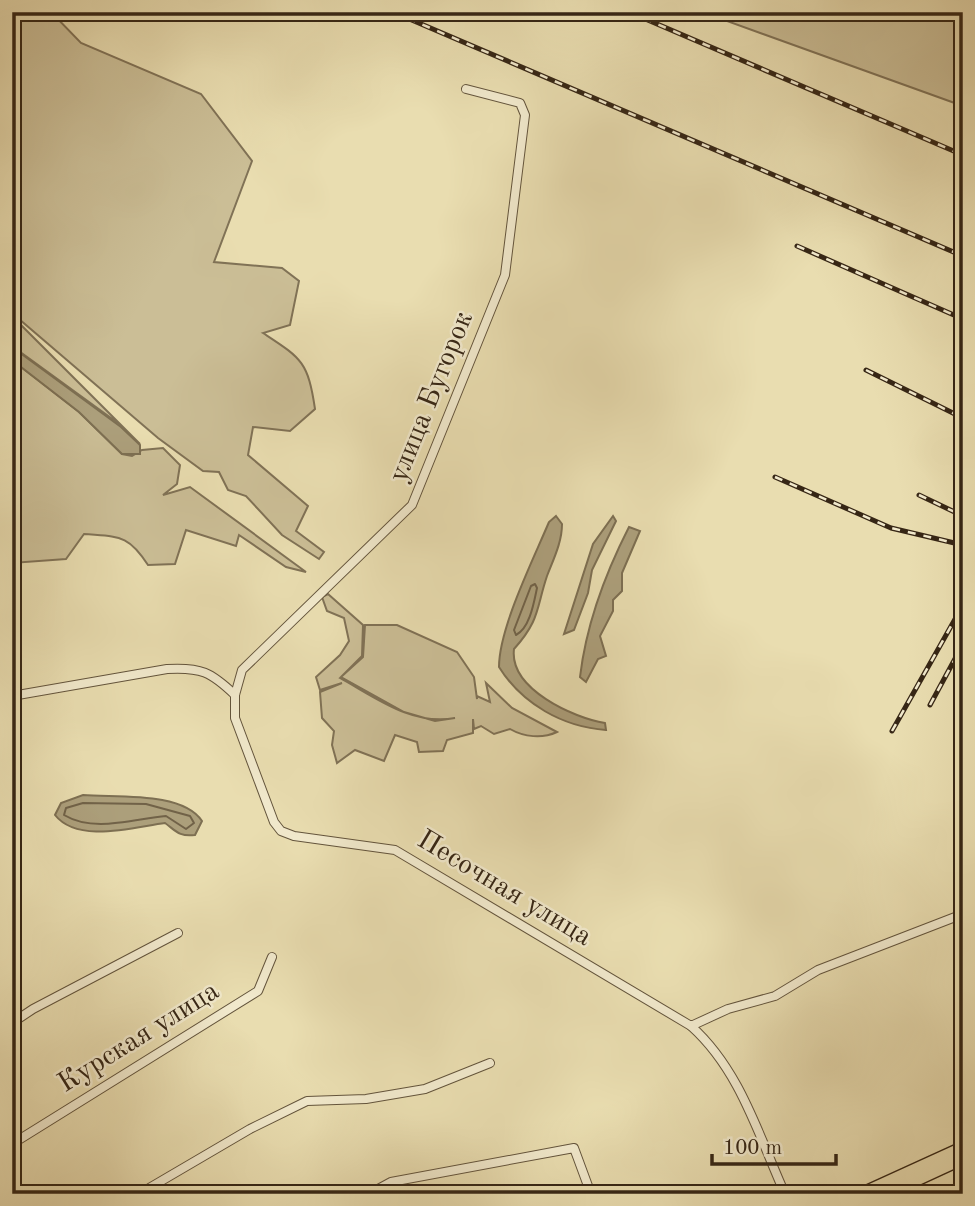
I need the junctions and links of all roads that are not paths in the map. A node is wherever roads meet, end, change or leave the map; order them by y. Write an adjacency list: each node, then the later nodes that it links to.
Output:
1 (466, 89): 2 (street, улица Бугорок)
2 (235, 695): 3 (street); 8 (street, Песочная улица)
3 (12, 696)
4 (963, 914): 8 (street)
5 (178, 933): 7 (street)
6 (272, 957): 10 (street, Курская улица)
7 (12, 1023)
8 (691, 1026): 16 (street)
9 (490, 1063): 13 (street)
10 (12, 1144)
11 (963, 1148): 17 (main road)
12 (963, 1158): 18 (main road)
13 (139, 1194)
14 (369, 1194): 15 (street)
15 (591, 1194)
16 (785, 1194)
17 (862, 1194)
18 (885, 1194)

